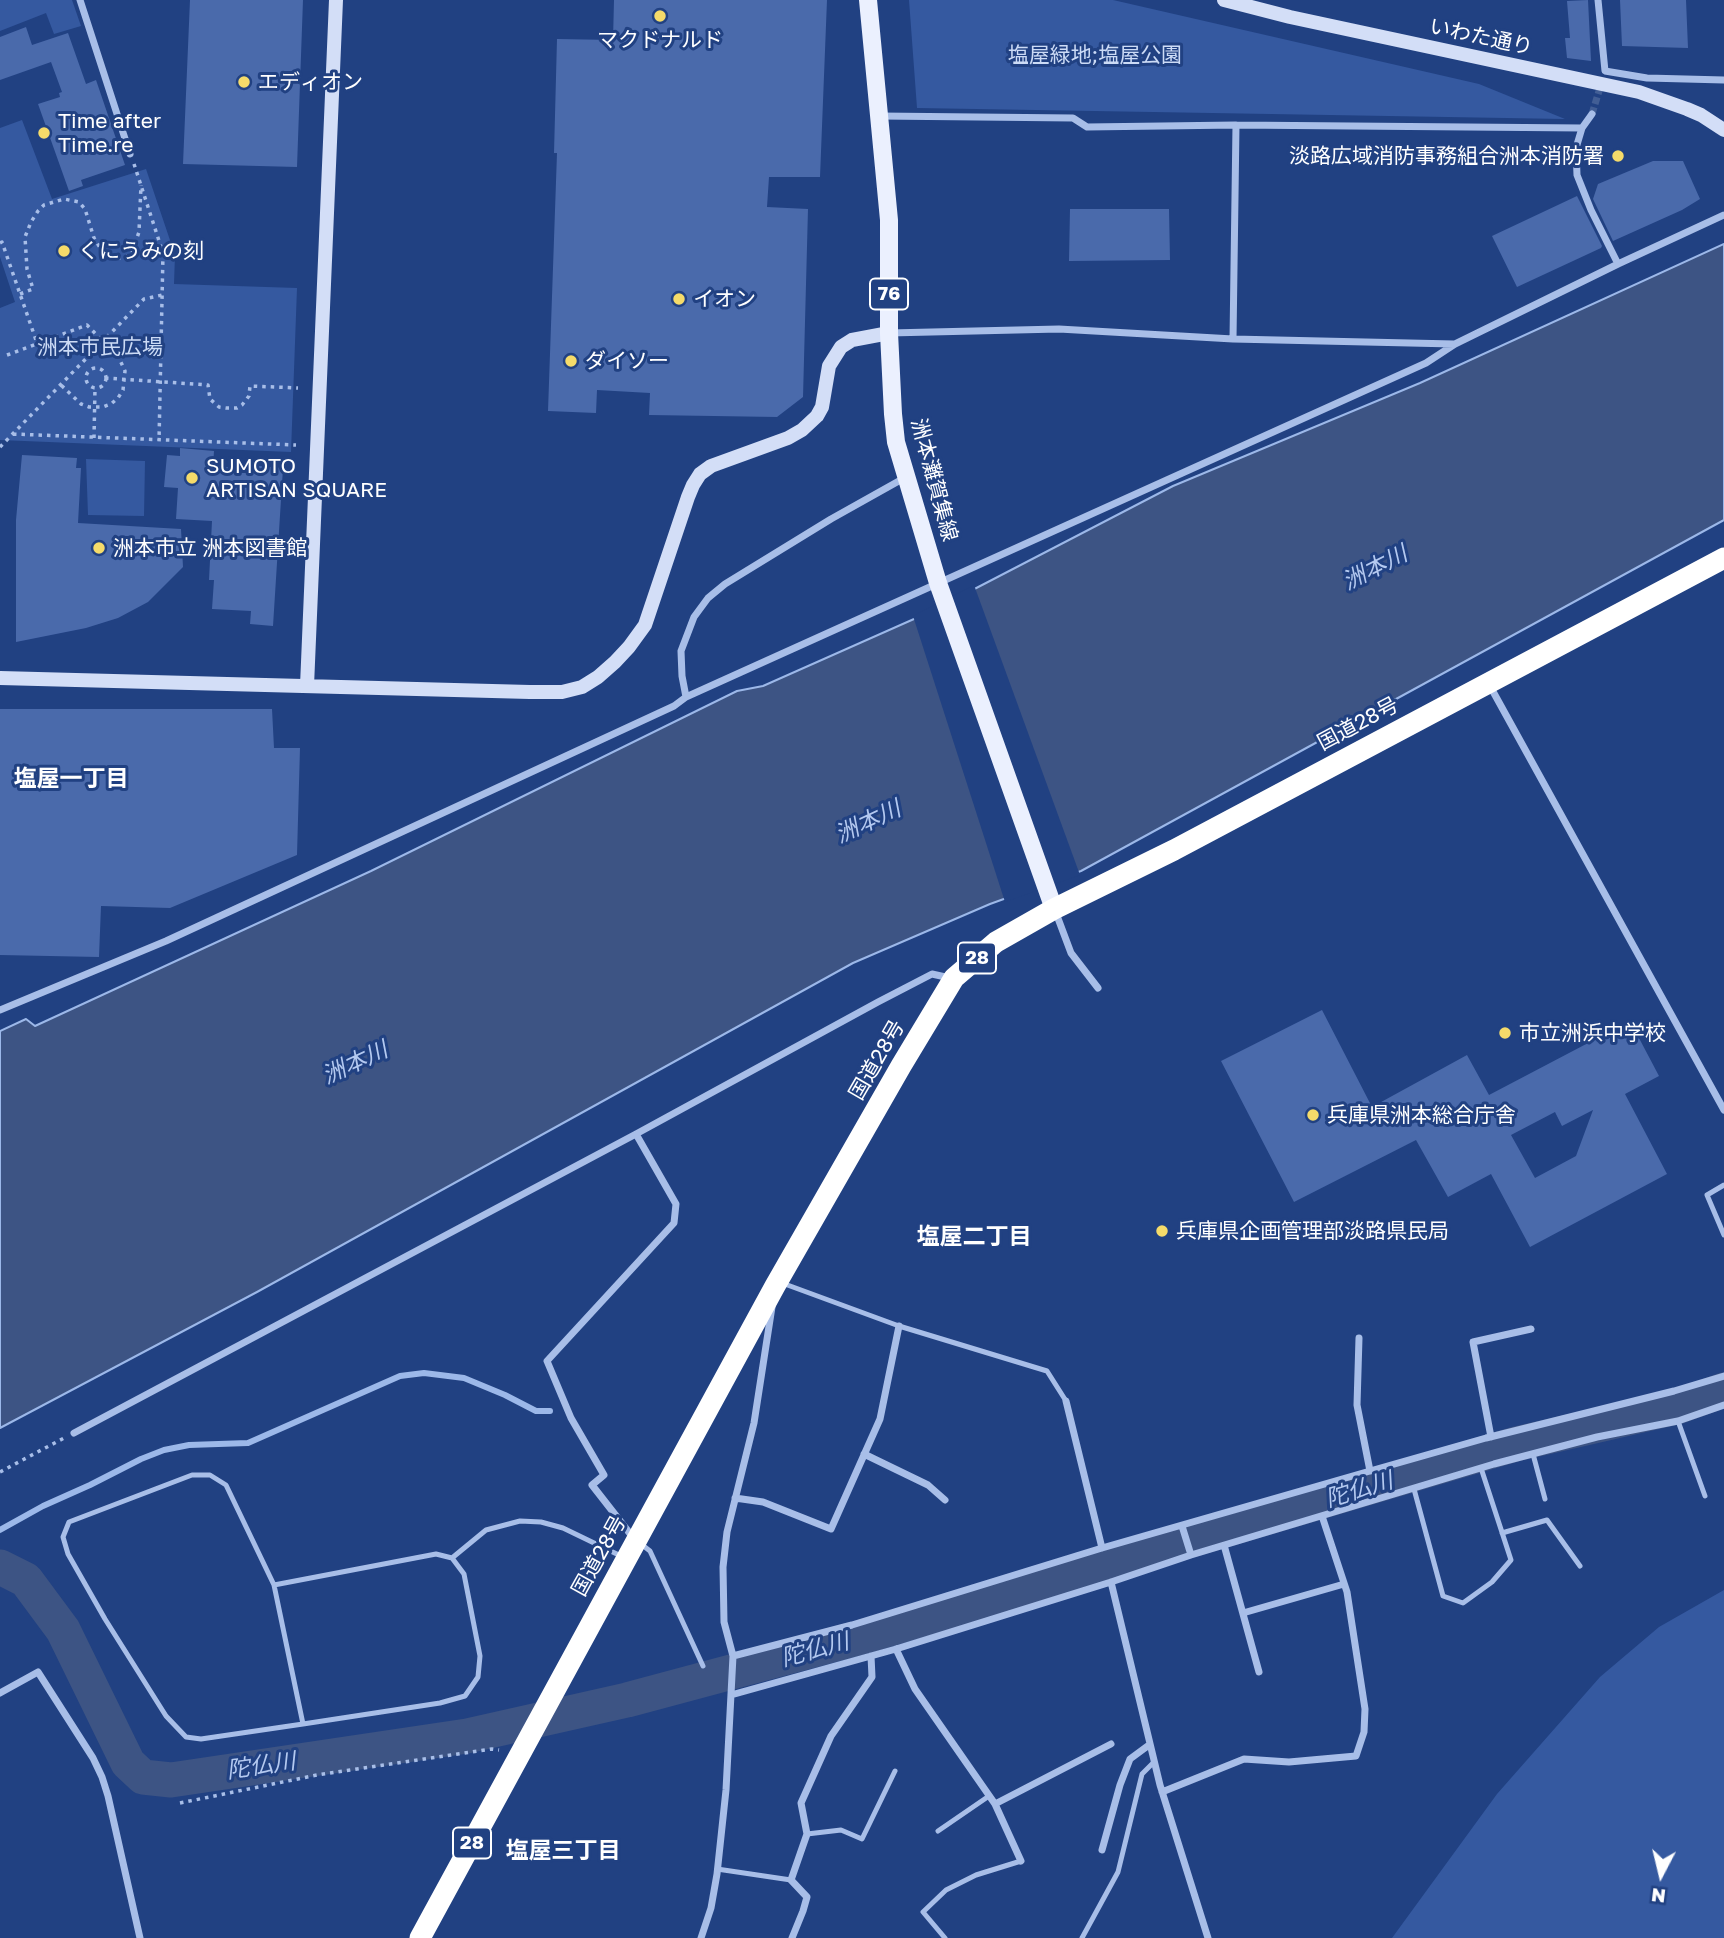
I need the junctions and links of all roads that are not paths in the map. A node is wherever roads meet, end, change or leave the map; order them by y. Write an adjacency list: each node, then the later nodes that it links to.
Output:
1 (80, 0): 12 (street)
2 (336, 0): 23 (street)
3 (868, 0): 8 (main road, 洲本灘賀集線 / 76)
4 (1224, 0): 11 (street, いわた通り)
5 (1598, 0): 6 (street)
6 (1724, 80)
7 (1592, 114): 10 (street)
8 (880, 116): 9 (street); 15 (main road, 洲本灘賀集線 / 76)
9 (1236, 125): 10 (street); 16 (street)
10 (1582, 128): 14 (street)
11 (1724, 130)
12 (130, 154)
13 (1724, 215): 14 (street)
14 (1618, 264): 17 (street)
15 (889, 333): 16 (street); 18 (main road, 洲本灘賀集線 / 76); 23 (street)
16 (1233, 340): 17 (street)
17 (1455, 344): 20 (street)
18 (906, 477): 20 (main road, 洲本灘賀集線 / 76); 24 (street)
19 (1724, 558): 22 (highway, 国道28号 / 28)
20 (938, 583): 24 (street); 25 (main road, 洲本灘賀集線 / 76)
21 (0, 678): 23 (street)
22 (1488, 682): 25 (highway, 国道28号 / 28); 29 (street)
23 (307, 686)
24 (686, 697): 28 (street)
25 (1051, 900): 26 (highway, 国道28号 / 28); 27 (street)
26 (954, 978): 30 (street); 33 (highway, 国道28号 / 28)
27 (1098, 988)
28 (0, 1010)
29 (1724, 1110)
30 (636, 1134): 41 (street); 57 (street)
31 (1724, 1185): 32 (lane)
32 (1724, 1235)
33 (776, 1284): 34 (lane); 49 (street); 57 (highway, 国道28号 / 28)
34 (900, 1326): 38 (lane); 43 (street)
35 (1531, 1329): 42 (street)
36 (1359, 1338): 46 (street)
37 (1724, 1376): 42 (street)
38 (1066, 1401): 56 (street)
39 (1724, 1405): 40 (street)
40 (1678, 1422): 44 (street); 48 (lane)
41 (74, 1433)
42 (1491, 1437): 46 (street)
43 (864, 1454): 49 (street); 51 (street)
44 (1533, 1454): 45 (street); 50 (lane)
45 (1481, 1468): 47 (street); 54 (lane)
46 (1370, 1471): 53 (street)
47 (1414, 1489): 52 (street); 54 (lane)
48 (1705, 1496)
49 (735, 1498): 66 (street)
50 (1545, 1499)
51 (945, 1500)
52 (1322, 1516): 55 (street); 62 (street)
53 (1182, 1526): 56 (street); 58 (street)
54 (1502, 1533): 60 (lane)
55 (1224, 1545): 58 (street); 64 (street)
56 (1102, 1548): 66 (street)
57 (631, 1549): 59 (lane); 68 (lane); 87 (highway, 国道28号 / 28)
58 (1191, 1555): 61 (street)
59 (452, 1558): 63 (lane); 72 (lane)
60 (1580, 1566)
61 (1111, 1582): 65 (street); 74 (street)
62 (1344, 1584): 64 (street); 77 (street)
63 (274, 1585): 72 (lane); 72 (lane)
64 (1243, 1613): 69 (street)
65 (896, 1649): 67 (street); 78 (street)
66 (733, 1656): 71 (street)
67 (870, 1656): 71 (street); 81 (street)
68 (703, 1666)
69 (1259, 1672)
70 (0, 1693): 86 (street)
71 (731, 1695): 84 (street)
72 (303, 1724)
73 (1111, 1744): 79 (street)
74 (1149, 1745): 75 (street); 82 (street)
75 (1154, 1762): 77 (street); 91 (lane)
76 (895, 1771): 81 (lane)
77 (1162, 1792): 92 (street)
78 (989, 1796): 79 (street); 80 (lane)
79 (995, 1804): 83 (street)
80 (938, 1831)
81 (807, 1834): 85 (street)
82 (1102, 1850)
83 (1021, 1861): 90 (lane)
84 (718, 1869): 85 (lane); 88 (street)
85 (791, 1880): 89 (street)
86 (140, 1938)
87 (420, 1938)
88 (701, 1938)
89 (792, 1938)
90 (945, 1938)
91 (1082, 1938)
92 (1208, 1938)

